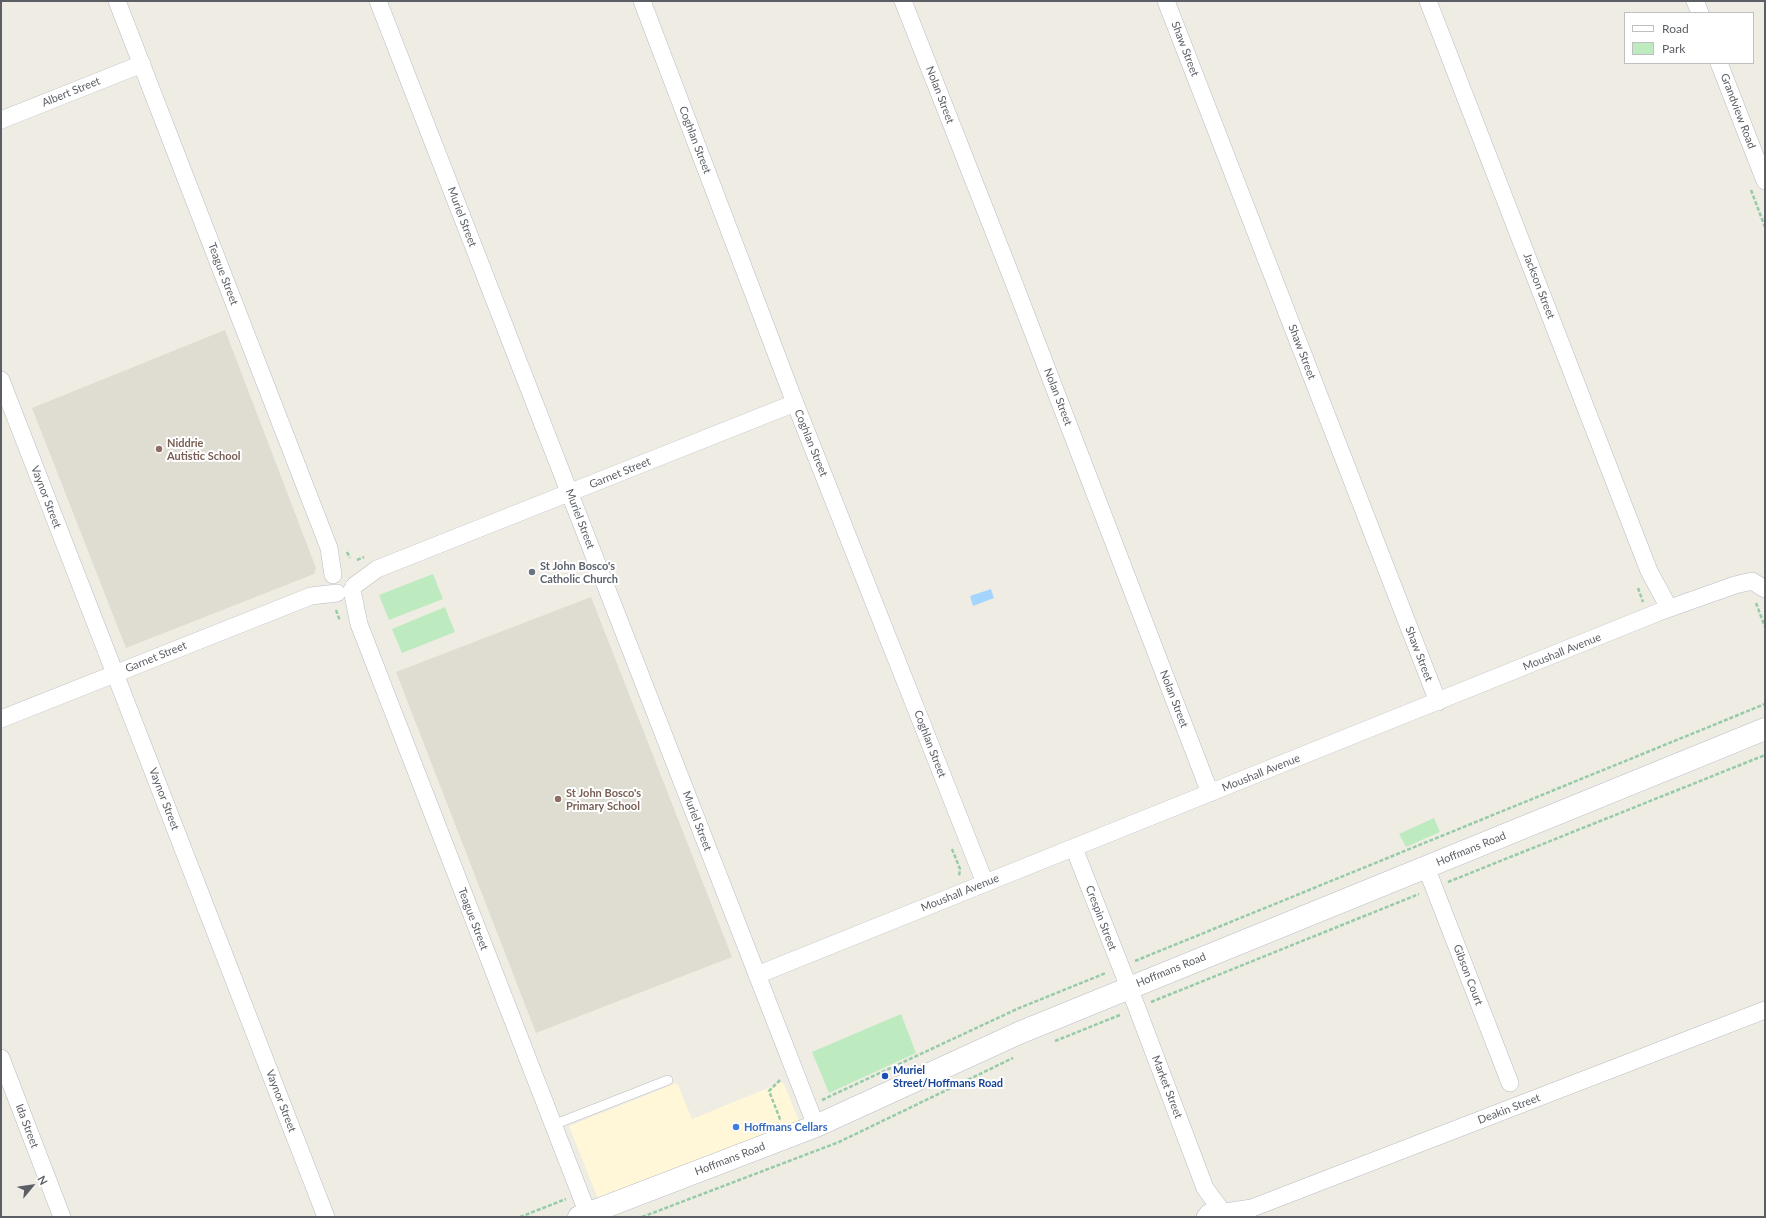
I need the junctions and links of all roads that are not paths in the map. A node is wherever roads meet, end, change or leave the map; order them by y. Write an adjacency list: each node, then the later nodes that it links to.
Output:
1 (117, 1): 9 (street, Teague Street)
2 (378, 1): 15 (street, Muriel Street)
3 (642, 1): 14 (street, Coghlan Street)
4 (903, 1): 23 (street, Nolan Street)
5 (1166, 1): 20 (street, Shaw Street)
6 (1428, 1): 18 (street, Jackson Street)
7 (1695, 1): 8 (street)
8 (1700, 12)
9 (142, 64): 11 (street, Albert Street); 16 (street, Teague Street)
10 (1719, 64): 12 (street, Grandview Road)
11 (1, 120)
12 (1765, 181)
13 (1, 380): 19 (street, Vaynor Street)
14 (795, 403): 15 (street, Garnet Street); 26 (street, Coghlan Street)
15 (570, 493): 16 (street, Garnet Street); 27 (street, Muriel Street)
16 (344, 580): 19 (street, Garnet Street); 33 (street, Teague Street)
17 (1765, 589): 18 (street, Moushall Avenue)
18 (1664, 610): 20 (street, Moushall Avenue)
19 (115, 674): 21 (street, Garnet Street); 38 (street, Vaynor Street)
20 (1438, 702): 23 (street, Moushall Avenue)
21 (1, 719)
22 (1765, 729): 25 (main road, Hoffmans Road)
23 (1210, 793): 24 (street, Moushall Avenue)
24 (1074, 848): 26 (street, Moushall Avenue); 28 (street, Crespin Street)
25 (1426, 867): 28 (main road, Hoffmans Road); 32 (street, Gibson Court)
26 (985, 883): 27 (street, Moushall Avenue)
27 (757, 974): 34 (street, Muriel Street)
28 (1128, 987): 34 (main road, Hoffmans Road); 35 (street, Market Street)
29 (1765, 1010): 35 (street, Deakin Street)
30 (1, 1058): 37 (street, Ida Street)
31 (668, 1080): 33 (lane)
32 (1510, 1083)
33 (553, 1126): 36 (street, Teague Street)
34 (816, 1126): 36 (main road, Hoffmans Road)
35 (1226, 1214)
36 (584, 1215)
37 (62, 1217)
38 (326, 1217)

